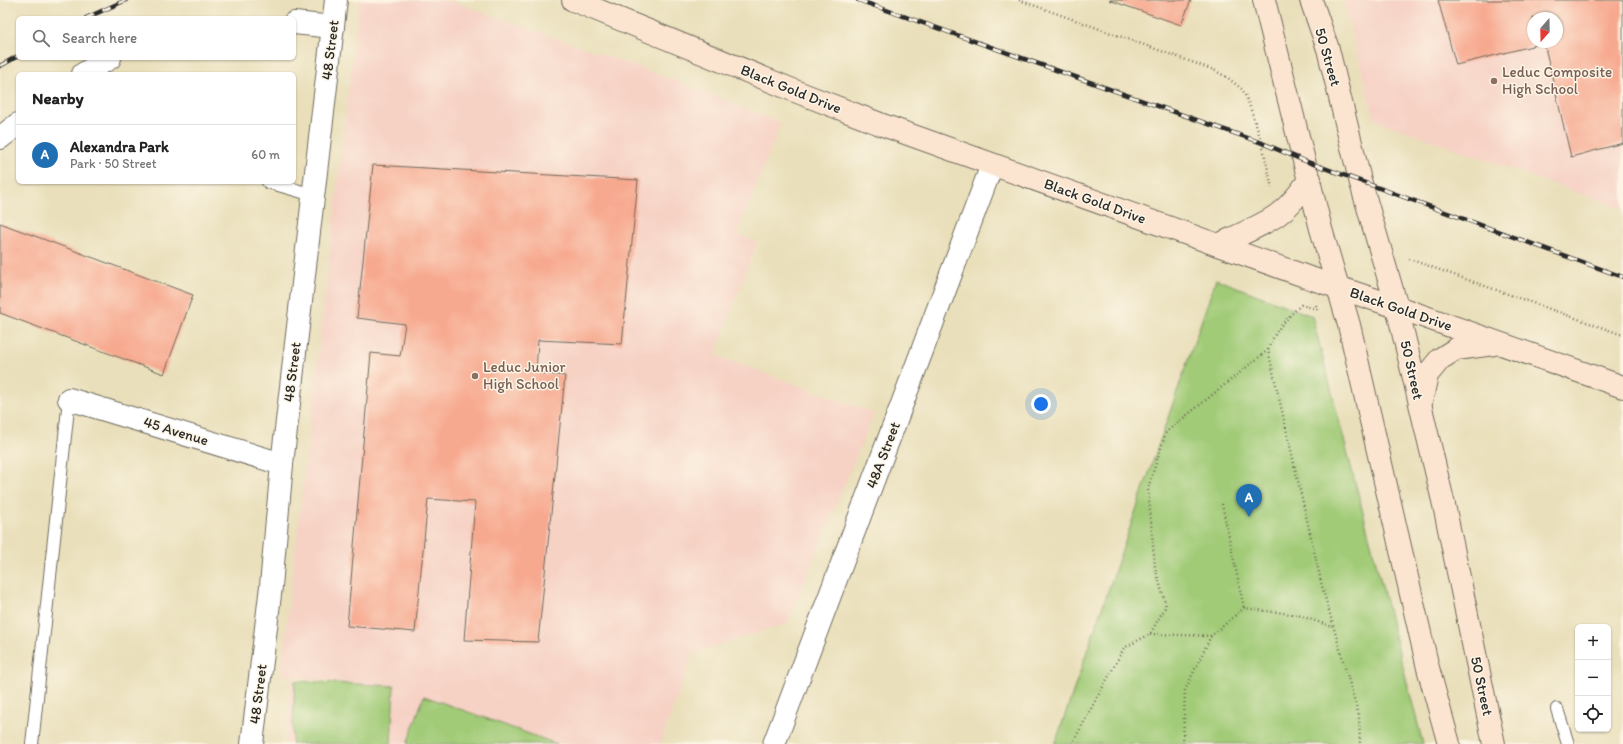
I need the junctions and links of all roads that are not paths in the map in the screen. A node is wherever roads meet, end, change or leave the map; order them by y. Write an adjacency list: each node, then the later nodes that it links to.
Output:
1 (336, 0): 6 (street, 48 Street)
2 (573, 0): 11 (main road, Black Gold Drive)
3 (1264, 0): 12 (main road)
4 (1311, 0): 17 (main road, 50 Street)
5 (296, 23): 6 (street)
6 (333, 27): 14 (street, 48 Street)
7 (107, 60): 8 (street)
8 (86, 72)
9 (16, 126): 10 (street)
10 (0, 138)
11 (992, 165): 15 (main road, Black Gold Drive); 26 (street, 48A Street)
12 (1310, 179): 15 (main road); 16 (main road)
13 (275, 184): 14 (lane)
14 (313, 195): 22 (street, 48 Street)
15 (1218, 245): 16 (main road, Black Gold Drive)
16 (1338, 288): 17 (main road, Black Gold Drive); 27 (main road)
17 (1397, 307): 18 (main road, Black Gold Drive); 21 (main road, 50 Street)
18 (1498, 343): 19 (main road, Black Gold Drive); 21 (main road)
19 (1623, 387)
20 (69, 399): 22 (street, 45 Avenue); 24 (lane)
21 (1420, 405): 28 (main road, 50 Street)
22 (282, 464): 25 (street, 48 Street)
23 (1557, 709): 29 (lane)
24 (32, 744)
25 (252, 744)
26 (774, 744)
27 (1449, 744)
28 (1494, 744)
29 (1568, 744)

